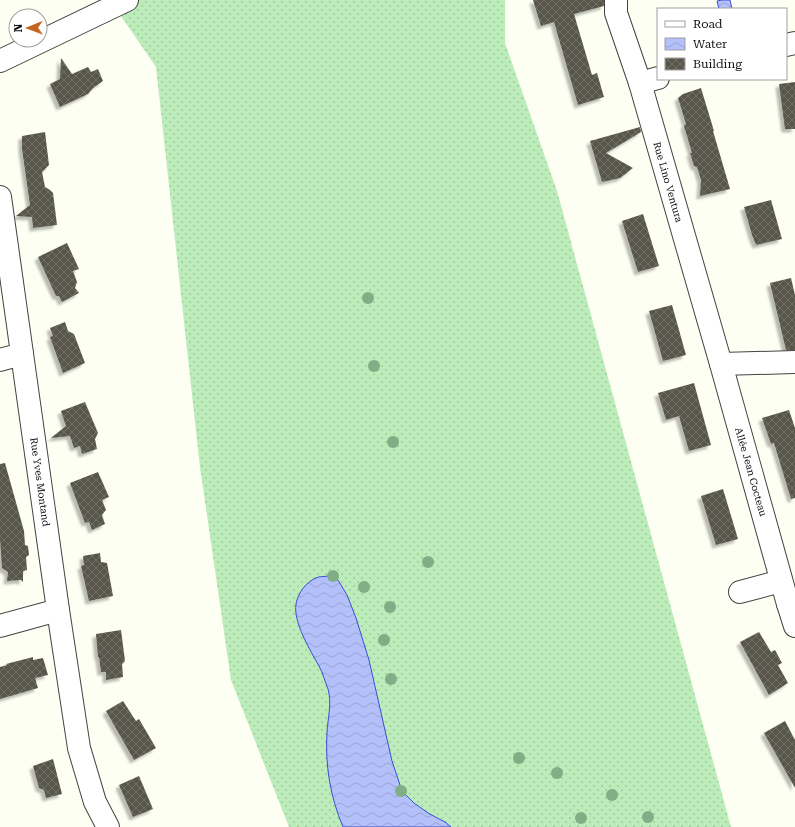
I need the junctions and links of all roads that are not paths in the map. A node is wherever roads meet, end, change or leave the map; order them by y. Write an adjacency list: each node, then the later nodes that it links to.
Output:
1 (127, 0): 3 (street)
2 (616, 0): 4 (street, Rue Lino Ventura)
3 (0, 61)
4 (649, 80): 9 (street, Rue Lino Ventura)
5 (0, 197): 6 (street, Rue Yves Montand)
6 (22, 354): 7 (street); 13 (street, Rue Yves Montand)
7 (0, 360)
8 (795, 362): 9 (street)
9 (721, 364): 10 (street, Allée Jean Cocteau)
10 (782, 581): 11 (street); 12 (street, Allée Jean Cocteau)
11 (740, 592)
12 (792, 604): 15 (street, Allée Jean Cocteau)
13 (58, 610): 14 (street); 16 (street, Rue Yves Montand)
14 (0, 626)
15 (795, 626)
16 (108, 827)

